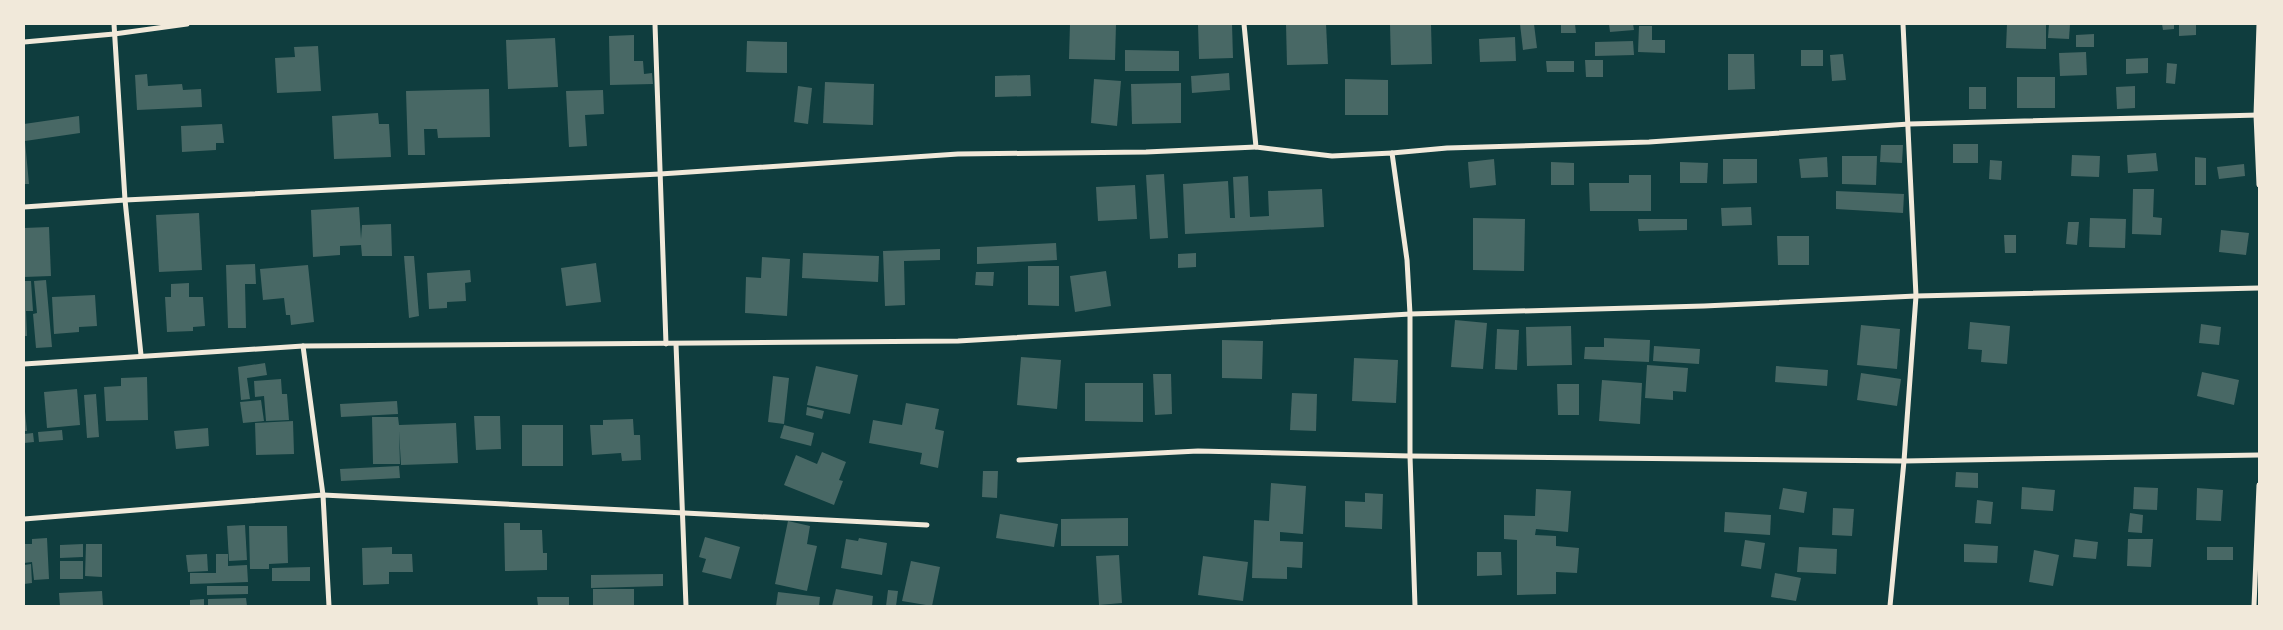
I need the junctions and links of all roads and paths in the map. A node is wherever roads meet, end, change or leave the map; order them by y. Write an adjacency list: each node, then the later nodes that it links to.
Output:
1 (114, 24): 7 (street)
2 (187, 24): 7 (street)
3 (656, 24): 13 (street)
4 (1244, 24): 11 (street)
5 (1903, 24): 10 (street)
6 (2259, 24): 9 (street)
7 (114, 34): 8 (street); 15 (street)
8 (24, 42)
9 (2258, 115): 10 (street); 14 (street)
10 (1909, 124): 12 (street); 18 (street)
11 (1256, 148): 12 (street); 13 (street)
12 (1392, 153): 19 (street)
13 (660, 174): 15 (street); 20 (street)
14 (2259, 185)
15 (125, 200): 16 (street); 23 (street)
16 (24, 207)
17 (2259, 288): 18 (street)
18 (1916, 296): 19 (street); 28 (street)
19 (1410, 314): 21 (street); 26 (street)
20 (666, 344): 21 (street); 22 (street)
21 (676, 344): 31 (street)
22 (303, 346): 23 (street); 30 (street)
23 (141, 355): 24 (street)
24 (24, 364)
25 (2259, 455): 28 (street)
26 (1410, 456): 27 (street); 28 (street); 36 (street)
27 (1019, 460)
28 (1904, 461): 37 (street)
29 (2259, 485): 38 (street)
30 (323, 495): 31 (street); 32 (street); 34 (street)
31 (681, 514): 33 (street); 35 (street)
32 (24, 519)
33 (927, 525)
34 (329, 606)
35 (686, 606)
36 (1415, 606)
37 (1890, 606)
38 (2254, 606)

